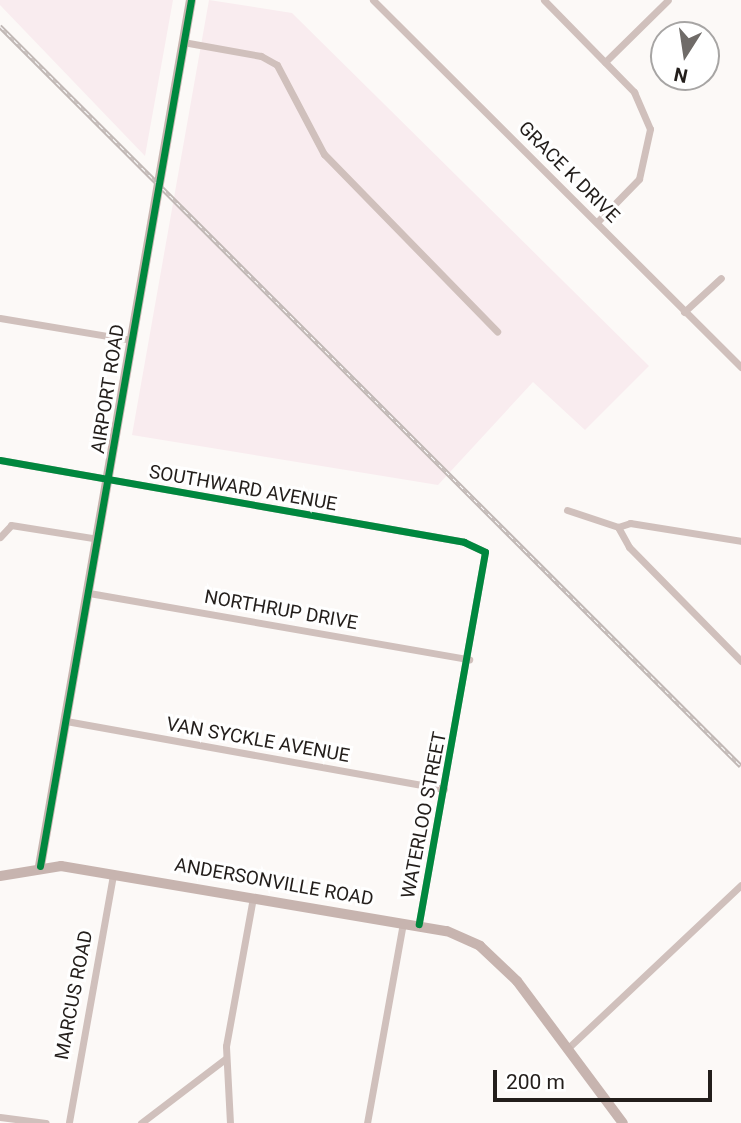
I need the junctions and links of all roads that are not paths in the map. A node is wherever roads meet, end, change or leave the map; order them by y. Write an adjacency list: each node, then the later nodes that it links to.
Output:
1 (191, 0): 5 (street, AIRPORT ROAD)
2 (373, 0): 7 (street, GRACE K DRIVE)
3 (544, 0): 6 (street)
4 (668, 0): 6 (street)
5 (183, 42): 11 (street); 12 (street, AIRPORT ROAD)
6 (605, 62): 7 (street)
7 (597, 222): 9 (street, GRACE K DRIVE)
8 (721, 278): 9 (street)
9 (684, 312): 13 (street, GRACE K DRIVE)
10 (0, 318): 12 (street)
11 (497, 331)
12 (132, 340): 15 (street, AIRPORT ROAD)
13 (741, 367)
14 (0, 460): 15 (street, SOUTHWARD AVENUE)
15 (109, 481): 19 (street, AIRPORT ROAD); 21 (street, SOUTHWARD AVENUE)
16 (567, 510): 17 (street)
17 (618, 527): 20 (street); 24 (street)
18 (0, 537): 19 (street)
19 (98, 539): 22 (street, AIRPORT ROAD)
20 (741, 541)
21 (480, 547): 23 (street, WATERLOO STREET)
22 (89, 593): 23 (street, NORTHRUP DRIVE); 25 (street, AIRPORT ROAD)
23 (469, 659): 26 (street, WATERLOO STREET)
24 (741, 661)
25 (66, 721): 26 (street, VAN SYCKLE AVENUE); 27 (street, AIRPORT ROAD)
26 (444, 789): 33 (street, WATERLOO STREET)
27 (40, 866): 28 (street, ANDERSONVILLE ROAD); 29 (street, ANDERSONVILLE ROAD)
28 (113, 874): 31 (street, ANDERSONVILLE ROAD); 39 (street, MARCUS ROAD)
29 (0, 876)
30 (741, 885): 34 (street)
31 (253, 897): 32 (street, ANDERSONVILLE ROAD); 35 (street)
32 (403, 922): 33 (street, ANDERSONVILLE ROAD); 42 (street, WATERLOO STREET)
33 (419, 924): 34 (street, ANDERSONVILLE ROAD)
34 (567, 1049): 43 (street, ANDERSONVILLE ROAD)
35 (225, 1059): 40 (street); 41 (street)
36 (0, 1117): 37 (street)
37 (46, 1123)
38 (59, 1123): 39 (street)
39 (69, 1123)
40 (141, 1123)
41 (230, 1123)
42 (367, 1123)
43 (623, 1123)

